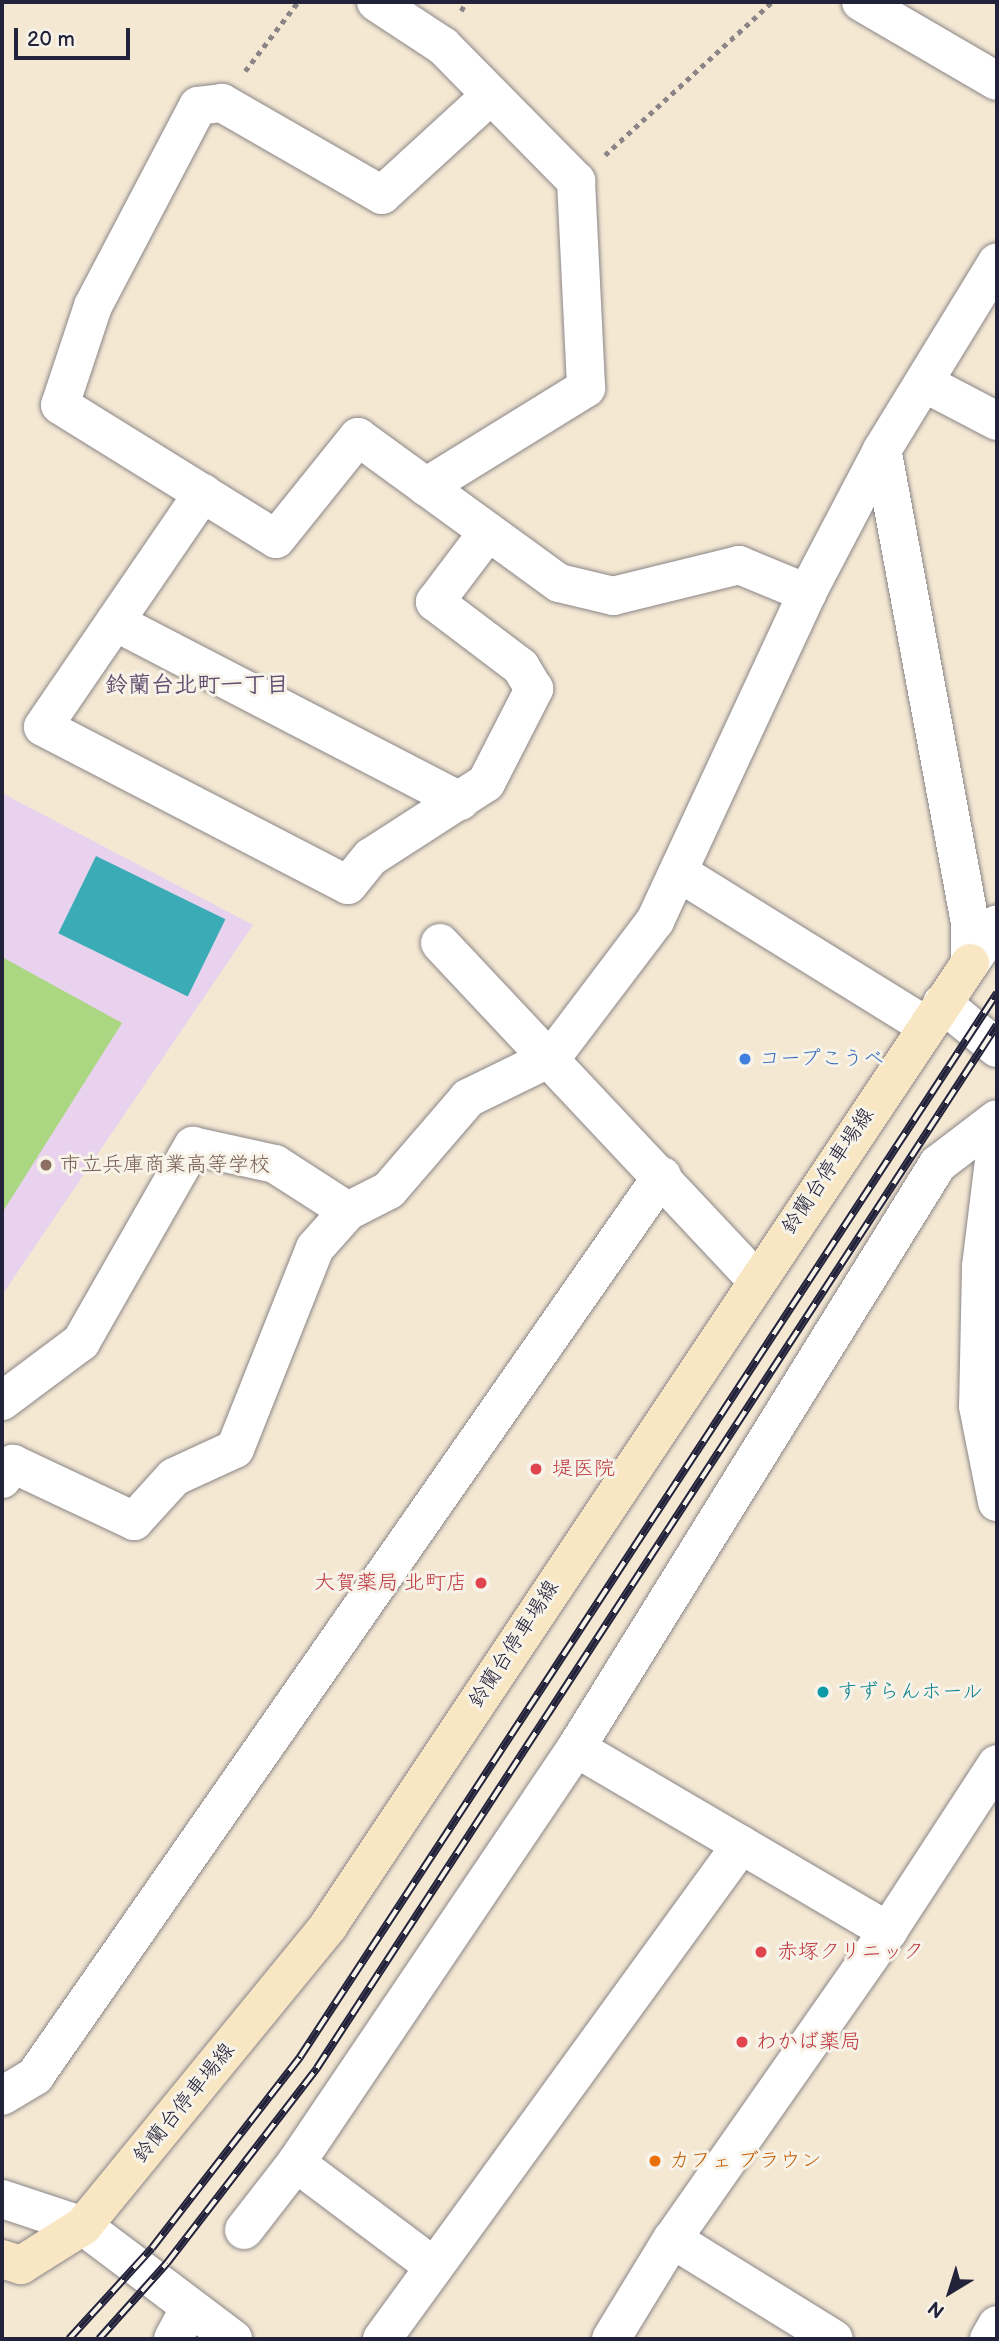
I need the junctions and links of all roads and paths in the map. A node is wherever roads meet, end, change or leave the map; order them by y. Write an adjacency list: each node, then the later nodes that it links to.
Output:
1 (298, 2): 7 (path)
2 (376, 2): 6 (street)
3 (772, 2): 8 (path)
4 (860, 2): 5 (street)
5 (997, 81)
6 (491, 95): 7 (street); 8 (street)
7 (222, 103): 14 (street)
8 (576, 181): 13 (street)
9 (997, 262): 10 (street)
10 (928, 385): 11 (street); 12 (street)
11 (997, 421)
12 (882, 450): 16 (street); 22 (street)
13 (426, 487): 14 (street); 15 (street)
14 (203, 493): 17 (street)
15 (488, 532): 16 (street); 18 (street)
16 (807, 593): 19 (street)
17 (115, 622): 18 (street); 18 (street)
18 (460, 800)
19 (678, 872): 23 (street); 25 (street)
20 (997, 924): 22 (street)
21 (440, 943): 25 (street)
22 (970, 963): 23 (main road, 鈴蘭台停車場線)
23 (934, 1015): 24 (street); 30 (main road, 鈴蘭台停車場線)
24 (997, 1048)
25 (552, 1057): 28 (street); 29 (street)
26 (997, 1119): 34 (street)
27 (997, 1136): 33 (street)
28 (662, 1176): 30 (street); 38 (street)
29 (348, 1212): 31 (street); 32 (street)
30 (755, 1278): 41 (main road, 鈴蘭台停車場線)
31 (2, 1401)
32 (2, 1479)
33 (997, 1502)
34 (576, 1748): 36 (street); 39 (street)
35 (997, 1764): 37 (street)
36 (741, 1844): 37 (street); 45 (street)
37 (888, 1931): 43 (street)
38 (2, 2096)
39 (296, 2163): 42 (street); 45 (street)
40 (2, 2199): 41 (street)
41 (83, 2226): 44 (main road, 鈴蘭台停車場線); 46 (street)
42 (244, 2230)
43 (672, 2239): 50 (street); 51 (street)
44 (2, 2259)
45 (432, 2265): 49 (street)
46 (181, 2324): 48 (street)
47 (997, 2325): 52 (street)
48 (233, 2339)
49 (382, 2339)
50 (611, 2339)
51 (834, 2339)
52 (989, 2339)

